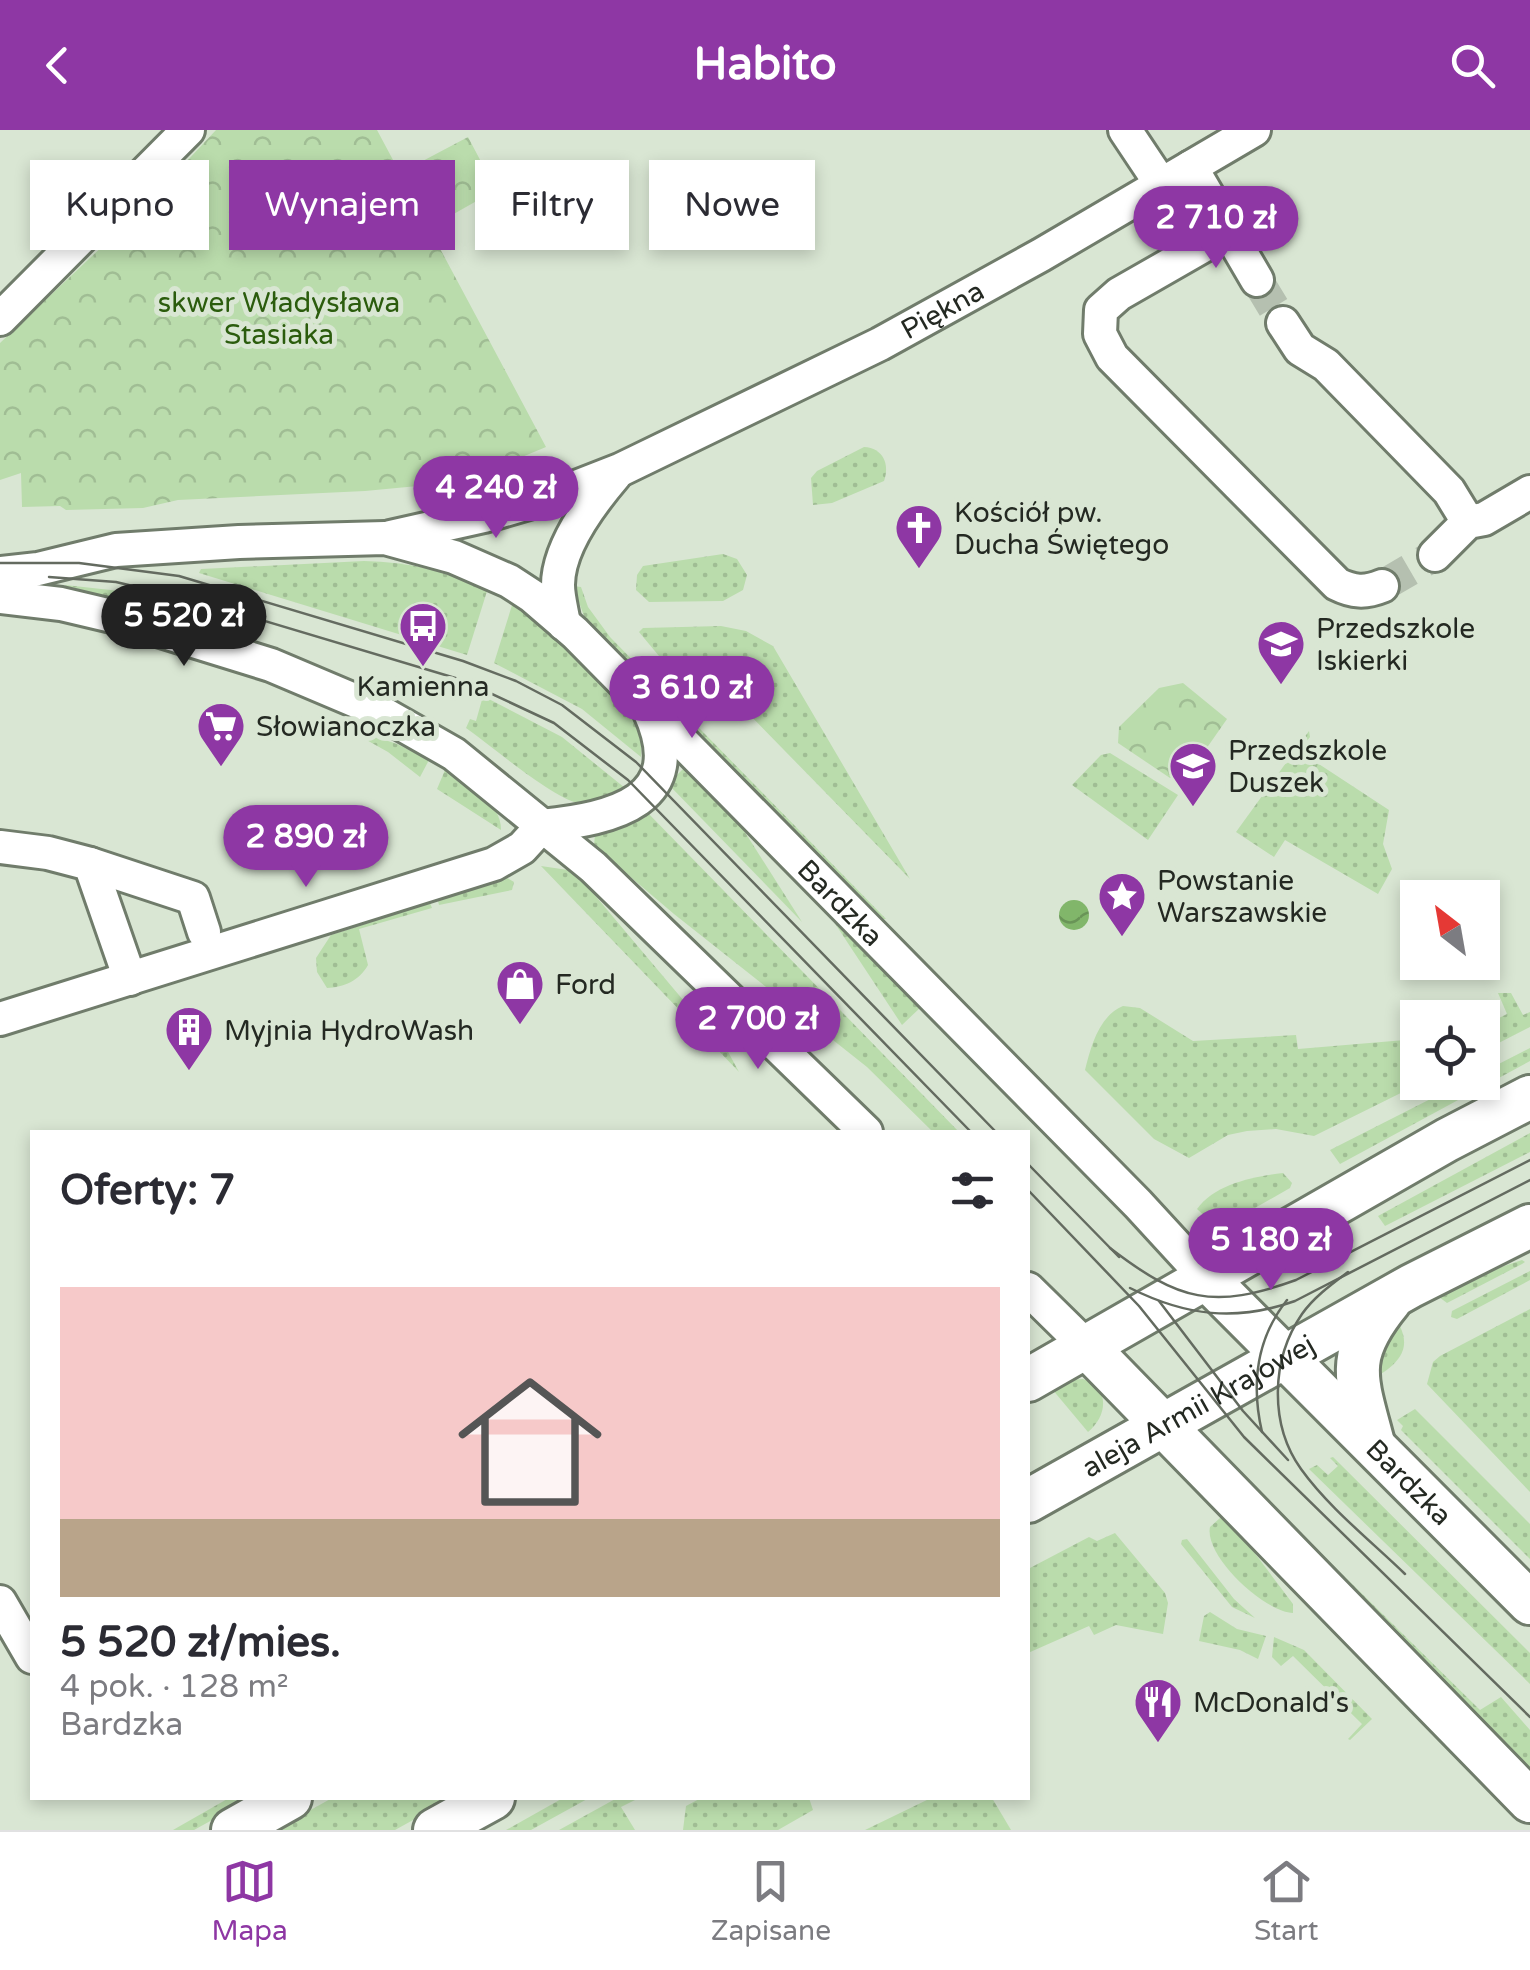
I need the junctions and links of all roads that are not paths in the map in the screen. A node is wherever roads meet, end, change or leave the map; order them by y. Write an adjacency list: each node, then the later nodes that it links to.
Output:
1 (188, 130): 8 (street)
2 (1126, 130): 5 (street)
3 (1254, 130): 4 (street, Piękna)
4 (1191, 167): 5 (street, Piękna); 6 (street)
5 (1161, 184): 10 (street, Piękna)
6 (1228, 230): 7 (street); 18 (street)
7 (1257, 280)
8 (0, 319)
9 (1283, 323): 12 (street)
10 (620, 470): 13 (street, Piękna); 20 (street, Piękna)
11 (1530, 492): 12 (street)
12 (1468, 522): 15 (street)
13 (385, 538): 16 (street, Bardzka); 20 (street, Bardzka)
14 (0, 554): 16 (street)
15 (1435, 554)
16 (38, 568): 17 (street, Bardzka)
17 (0, 573)
18 (1382, 586)
19 (0, 597): 22 (street)
20 (564, 624): 21 (street, Bardzka)
21 (647, 706): 22 (street); 31 (street, Bardzka)
22 (542, 826): 26 (street); 29 (street)
23 (0, 847): 24 (street)
24 (90, 864): 25 (street); 26 (street)
25 (204, 932)
26 (130, 980): 27 (street)
27 (0, 1019)
28 (1530, 1097): 31 (main road)
29 (864, 1130)
30 (1530, 1226): 33 (main road, aleja Armii Krajowej)
31 (1206, 1278): 34 (main road); 35 (main road, Bardzka)
32 (1030, 1292): 34 (street)
33 (1392, 1297): 35 (main road, aleja Armii Krajowej); 38 (main road)
34 (1086, 1346): 36 (main road); 37 (main road)
35 (1286, 1358): 37 (main road, aleja Armii Krajowej); 38 (main road, Bardzka)
36 (1030, 1379)
37 (1165, 1424): 39 (main road, aleja Armii Krajowej); 45 (main road)
38 (1373, 1444): 41 (main road, Bardzka)
39 (1030, 1500)
40 (0, 1602): 42 (street)
41 (1530, 1602)
42 (30, 1654)
43 (286, 1800): 46 (main road)
44 (488, 1800): 47 (main road)
45 (1530, 1802)
46 (232, 1830)
47 (435, 1830)

